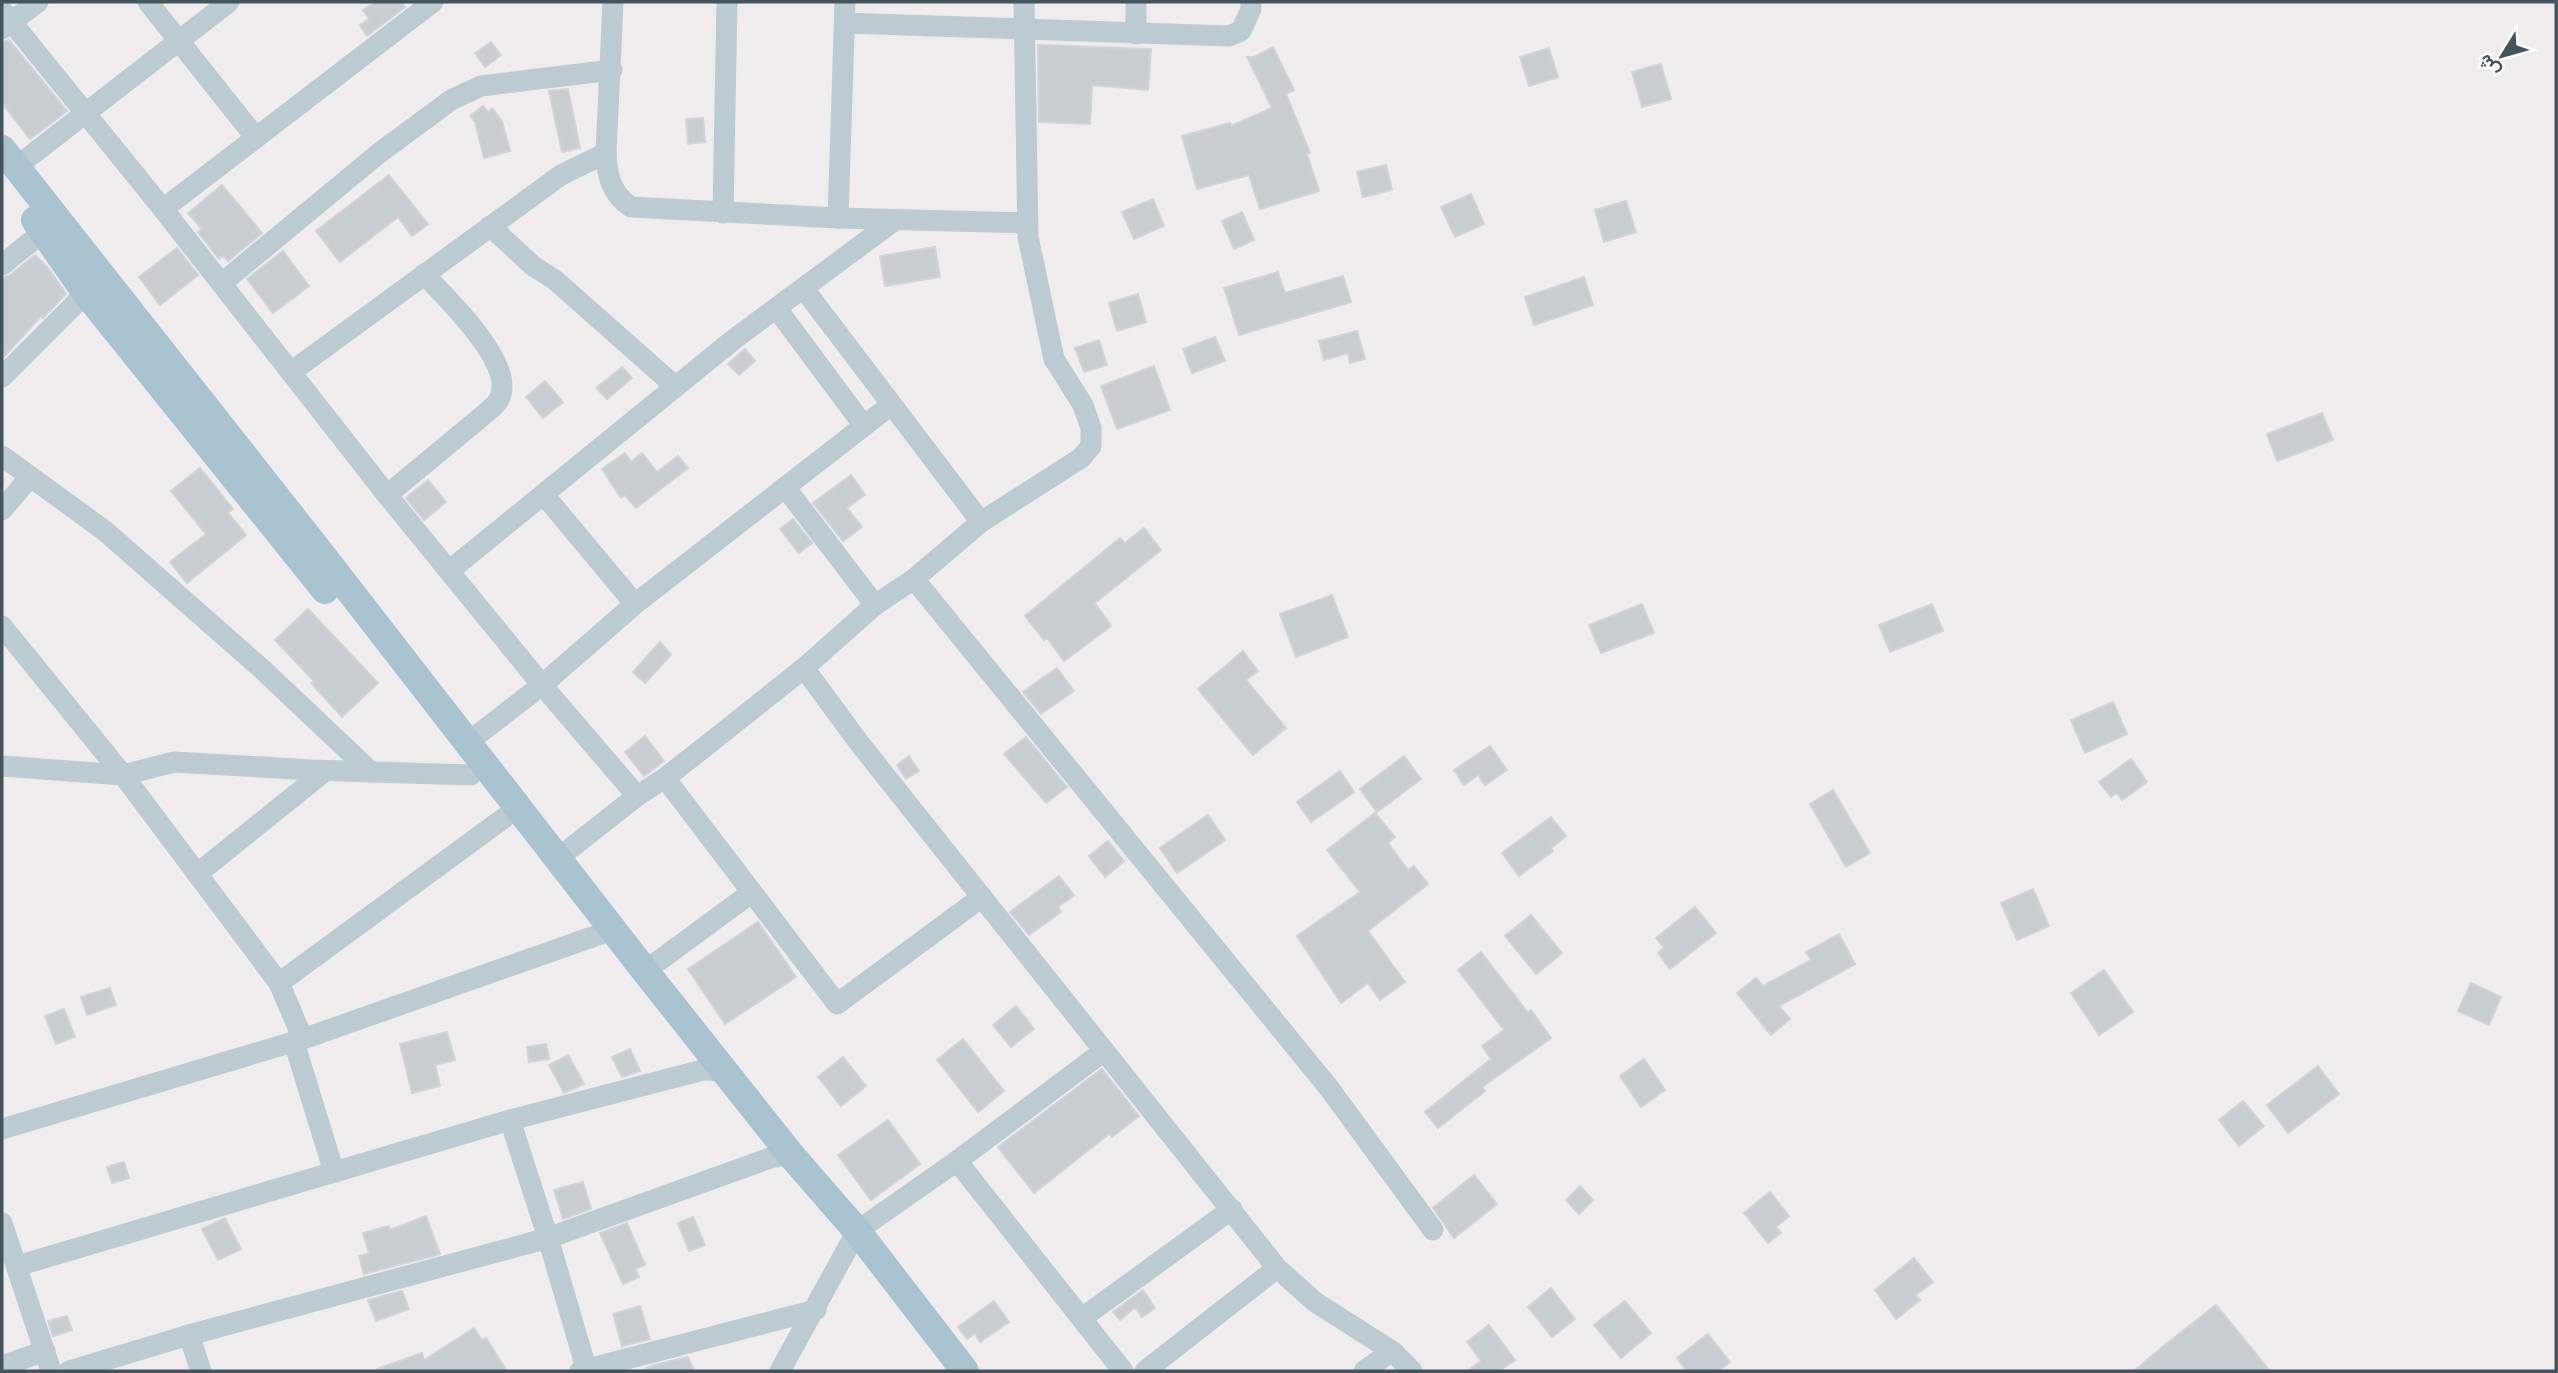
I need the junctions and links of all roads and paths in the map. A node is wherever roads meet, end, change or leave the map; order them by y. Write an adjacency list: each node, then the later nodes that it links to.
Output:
1 (38, 2): 11 (street)
2 (148, 2): 14 (street)
3 (229, 2): 14 (street)
4 (433, 2): 17 (street)
5 (613, 2): 15 (street)
6 (727, 2): 21 (street)
7 (1024, 2): 12 (street)
8 (1136, 2): 13 (street)
9 (1251, 2): 13 (street)
10 (845, 12): 12 (street); 22 (street)
11 (5, 20): 16 (street)
12 (1023, 28): 13 (street); 24 (street)
13 (1136, 34)
14 (179, 40): 16 (street); 17 (street)
15 (611, 70): 18 (street); 29 (street)
16 (85, 112): 19 (street); 20 (street)
17 (256, 138): 20 (street)
18 (606, 153): 21 (street); 25 (street)
19 (6, 164): 26 (main road); 52 (main road)
20 (163, 209): 29 (street)
21 (723, 213): 22 (street)
22 (838, 218): 23 (street)
23 (895, 220): 24 (street); 30 (street)
24 (1027, 223): 44 (street)
25 (490, 226): 28 (street); 35 (street)
26 (44, 231): 27 (street); 31 (main road)
27 (2, 265)
28 (424, 274): 33 (street); 41 (street)
29 (222, 283): 33 (street)
30 (804, 289): 32 (street); 36 (street)
31 (86, 293): 34 (street); 57 (main road)
32 (777, 309): 35 (street); 37 (street)
33 (291, 372): 41 (street)
34 (2, 377)
35 (676, 387): 42 (street)
36 (891, 405): 37 (street); 44 (street)
37 (864, 426): 40 (street)
38 (2, 456): 39 (street)
39 (30, 477): 43 (street); 55 (street)
40 (785, 487): 47 (street); 48 (street)
41 (387, 495): 45 (street)
42 (544, 495): 45 (street); 47 (street)
43 (2, 510)
44 (981, 522): 46 (street)
45 (449, 571): 51 (street)
46 (914, 579): 48 (street); 78 (street)
47 (635, 604): 51 (street)
48 (875, 605): 50 (street)
49 (2, 626): 56 (street)
50 (804, 668): 58 (street); 64 (street)
51 (542, 685): 52 (street); 59 (street)
52 (467, 743): 61 (main road)
53 (2, 765): 56 (street)
54 (325, 771): 55 (street); 56 (street); 62 (street)
55 (371, 772): 57 (street)
56 (123, 775): 62 (street)
57 (471, 775): 60 (main road)
58 (665, 778): 59 (street); 63 (street)
59 (636, 796): 61 (street)
60 (504, 818): 65 (main road); 67 (street)
61 (557, 859): 65 (main road)
62 (197, 874): 67 (street)
63 (751, 893): 64 (street); 66 (street)
64 (982, 897): 69 (street)
65 (604, 933): 66 (main road); 68 (street); 70 (main road)
66 (645, 971): 70 (main road)
67 (279, 983): 68 (street)
68 (298, 1040): 72 (street); 75 (street)
69 (1104, 1051): 74 (street); 76 (street)
70 (713, 1070): 71 (street); 73 (main road)
71 (510, 1121): 75 (street); 79 (street)
72 (2, 1129)
73 (782, 1156): 79 (street); 80 (main road)
74 (957, 1161): 80 (street); 84 (street)
75 (334, 1172): 81 (street)
76 (1232, 1209): 82 (street); 84 (street)
77 (2, 1223): 81 (street)
78 (1433, 1230)
79 (548, 1238): 85 (street); 91 (street)
80 (852, 1240): 83 (street); 93 (main road); 94 (main road)
81 (10, 1258): 87 (street)
82 (1277, 1268): 86 (street); 96 (street)
83 (816, 1310): 91 (street); 92 (street)
84 (1082, 1318): 95 (street)
85 (189, 1335): 89 (street); 90 (street)
86 (1392, 1351): 97 (street); 98 (street)
87 (48, 1361): 88 (street)
88 (2, 1366)
89 (69, 1371)
90 (201, 1371)
91 (584, 1371)
92 (780, 1371)
93 (944, 1371)
94 (965, 1371)
95 (1123, 1371)
96 (1144, 1371)
97 (1364, 1371)
98 (1412, 1371)

